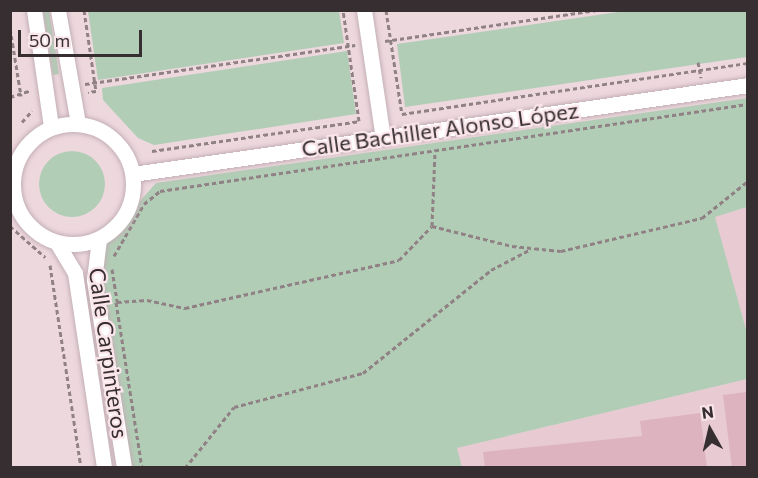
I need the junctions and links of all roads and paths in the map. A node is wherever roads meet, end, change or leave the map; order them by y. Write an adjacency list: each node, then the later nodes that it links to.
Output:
1 (34, 10): 16 (street)
2 (58, 10): 13 (street)
3 (84, 10): 14 (path)
4 (343, 10): 11 (path)
5 (364, 10): 10 (street)
6 (386, 10): 9 (path)
7 (597, 10): 9 (path)
8 (10, 28): 18 (path)
9 (390, 40): 10 (path); 12 (path)
10 (369, 43): 11 (path); 25 (street)
11 (348, 46): 14 (path); 27 (path)
12 (747, 63)
13 (70, 84): 14 (path); 23 (street)
14 (95, 85): 17 (path)
15 (747, 85): 25 (street, Calle Bachiller Alonso López)
16 (39, 88): 18 (path); 24 (street)
17 (96, 91)
18 (21, 96): 19 (path)
19 (10, 97)
20 (33, 100): 22 (path)
21 (747, 104): 26 (path)
22 (22, 122)
23 (78, 123): 24 (street); 28 (street)
24 (51, 128): 30 (street)
25 (383, 138): 28 (street, Calle Bachiller Alonso López)
26 (435, 150): 32 (path); 32 (path)
27 (152, 151)
28 (133, 174): 33 (street)
29 (747, 181): 35 (path)
30 (12, 192): 34 (street)
31 (10, 226): 36 (path)
32 (432, 226): 35 (path)
33 (99, 239): 34 (street); 38 (street, Calle Carpinteros)
34 (57, 243): 37 (street, Calle Carpinteros)
35 (532, 249): 39 (path)
36 (81, 468)
37 (104, 468)
38 (124, 468)
39 (185, 468)

